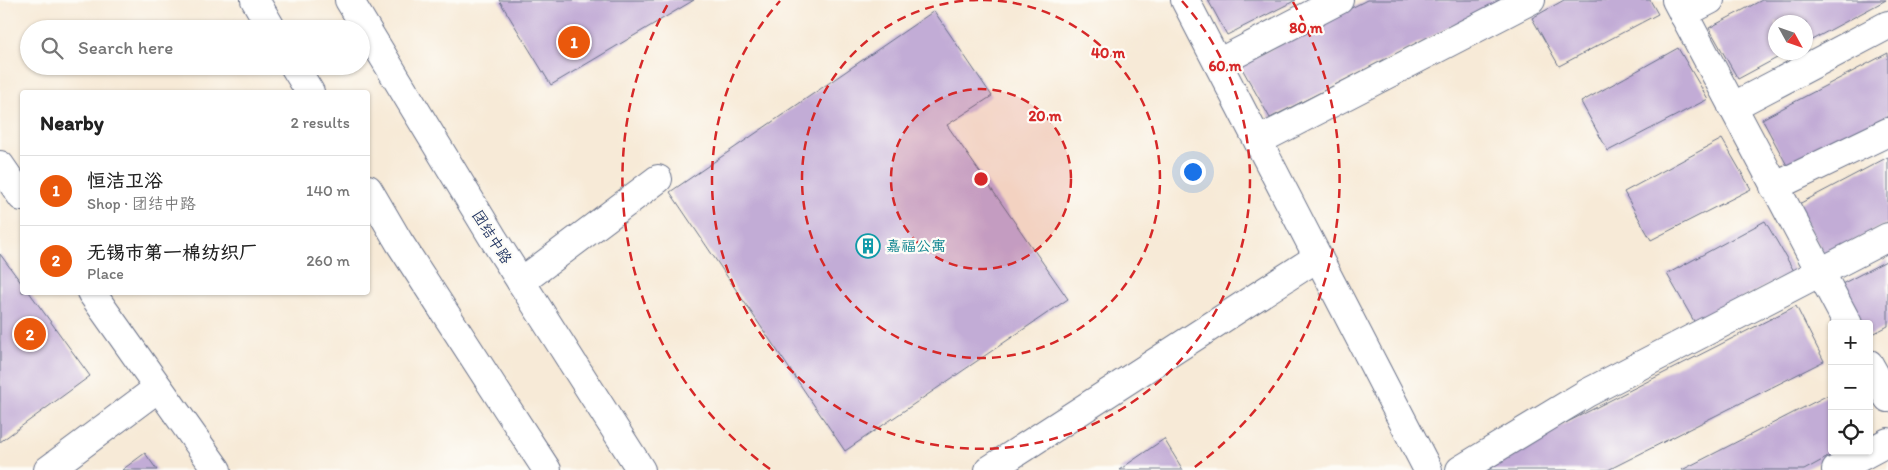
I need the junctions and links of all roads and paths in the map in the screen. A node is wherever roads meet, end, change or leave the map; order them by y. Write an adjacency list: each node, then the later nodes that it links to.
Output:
1 (255, 0): 8 (street)
2 (349, 0): 9 (street, 团结中路)
3 (1185, 0): 12 (street)
4 (1340, 0): 12 (street)
5 (1531, 0): 17 (street)
6 (1710, 0): 7 (street)
7 (1679, 7): 15 (street)
8 (267, 20)
9 (361, 20)
10 (1888, 25): 15 (street)
11 (370, 34): 26 (street, 团结中路)
12 (1218, 63): 17 (street)
13 (300, 75): 14 (street)
14 (309, 90)
15 (1732, 107): 20 (street)
16 (1888, 132): 20 (street)
17 (1258, 142): 24 (street)
18 (0, 165): 22 (street)
19 (658, 179): 26 (street)
20 (1774, 187): 25 (street)
21 (370, 192): 35 (street)
22 (20, 194)
23 (1888, 237): 25 (street)
24 (1318, 257): 37 (street); 38 (street)
25 (1821, 273): 28 (street); 39 (street)
26 (521, 282): 36 (street, 团结中路)
27 (93, 295): 30 (street)
28 (1846, 320)
29 (1870, 365): 31 (street)
30 (158, 388): 33 (street); 34 (street)
31 (1888, 398)
32 (1888, 442): 40 (street)
33 (48, 470)
34 (217, 470)
35 (547, 470)
36 (641, 470)
37 (988, 470)
38 (1428, 470)
39 (1460, 470)
40 (1836, 470)

